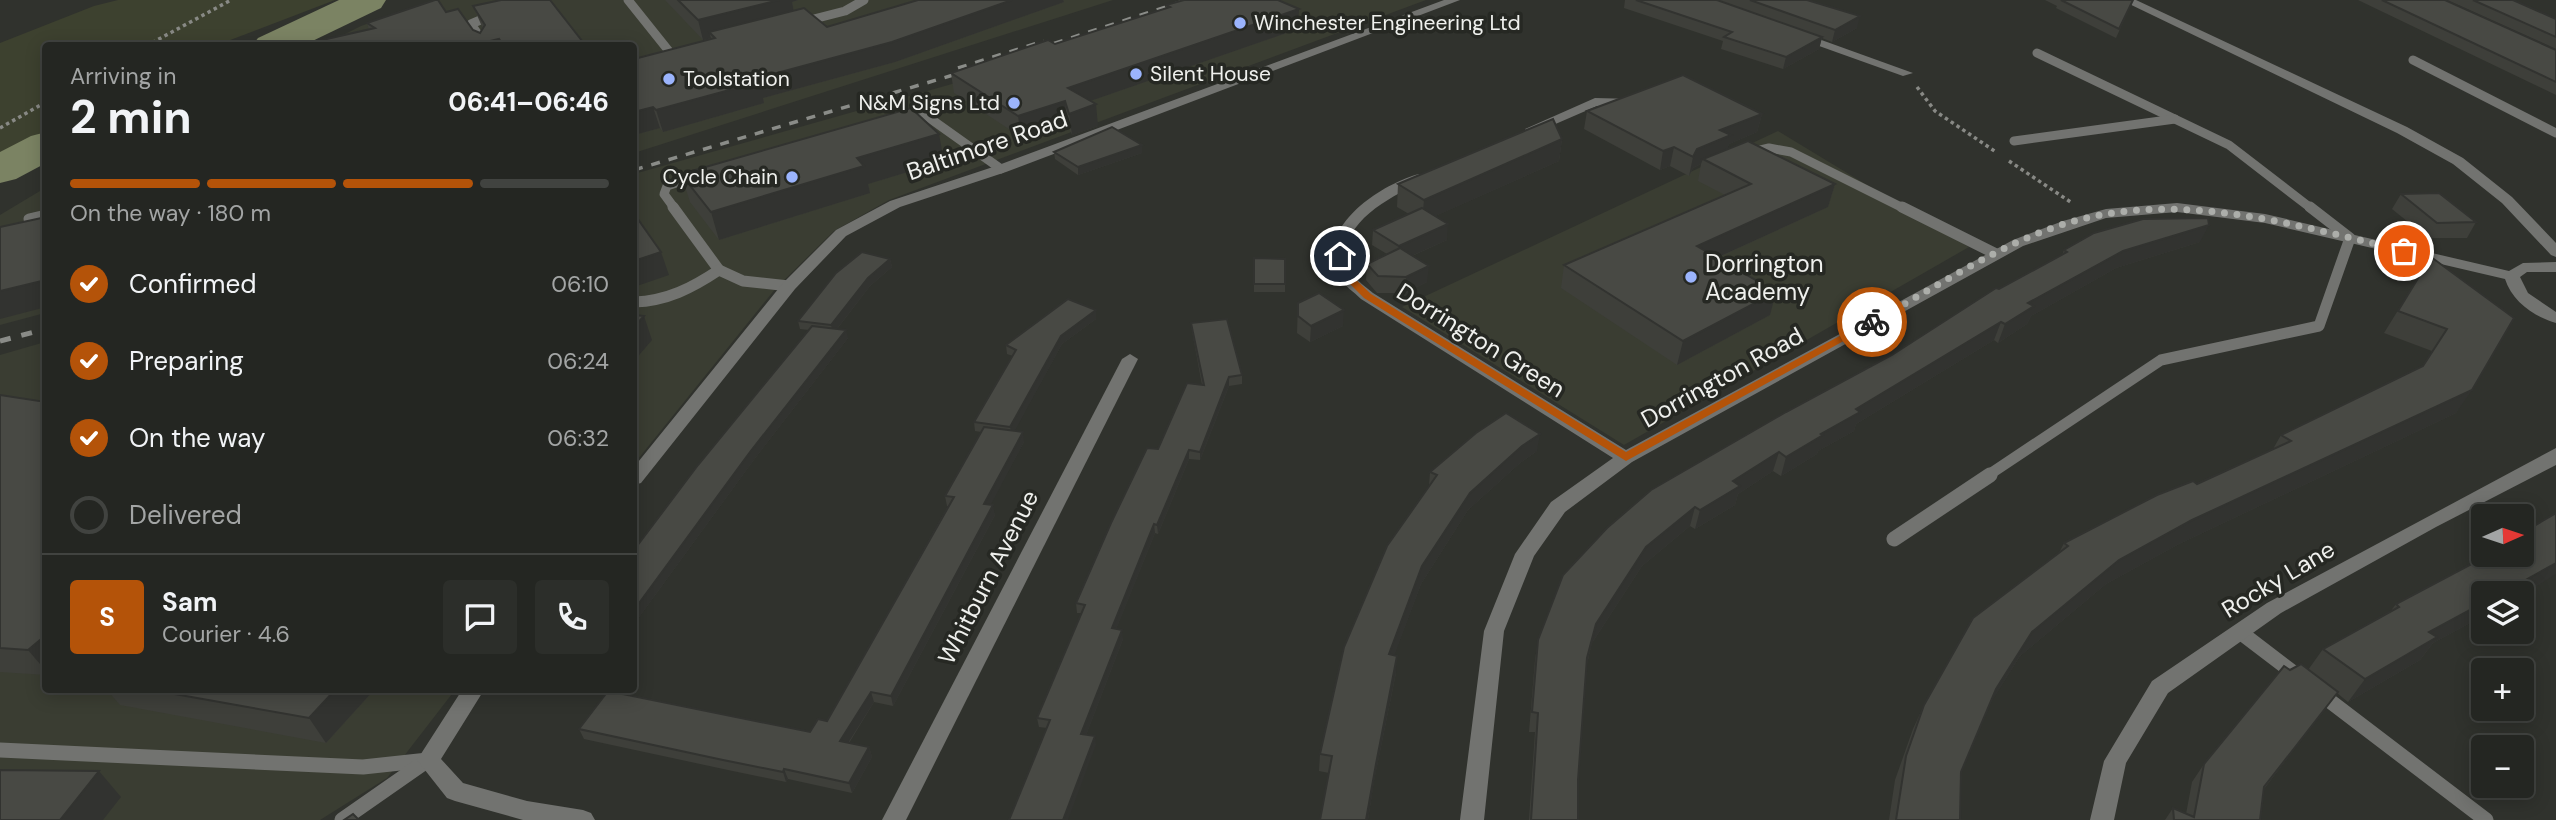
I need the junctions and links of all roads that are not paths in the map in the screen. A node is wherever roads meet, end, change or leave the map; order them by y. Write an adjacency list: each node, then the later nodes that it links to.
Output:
1 (628, 0): 13 (lane)
2 (864, 0): 5 (lane)
3 (1454, 0): 24 (street, Baltimore Road)
4 (2127, 0): 30 (street)
5 (847, 10): 7 (lane); 8 (lane)
6 (503, 12): 10 (lane)
7 (860, 15)
8 (791, 25)
9 (1788, 32): 16 (street)
10 (483, 42)
11 (685, 52): 13 (lane)
12 (2036, 53): 19 (lane)
13 (671, 55): 14 (lane)
14 (659, 59)
15 (2413, 60): 20 (lane)
16 (1907, 74)
17 (1634, 103): 21 (street)
18 (891, 119): 24 (lane)
19 (2176, 119): 22 (lane); 29 (lane)
20 (2556, 133)
21 (1522, 134)
22 (2014, 141)
23 (1731, 159): 31 (lane)
24 (1001, 169): 35 (street, Baltimore Road)
25 (1436, 171): 40 (street, Dorrington Green)
26 (709, 172): 33 (lane)
27 (42, 216): 28 (lane)
28 (29, 219)
29 (2350, 238): 31 (street, Dorrington Road); 34 (street, Dorrington Road); 42 (lane)
30 (2556, 252)
31 (1996, 254): 40 (street, Dorrington Road)
32 (2556, 267): 34 (street)
33 (719, 270): 35 (lane); 36 (lane)
34 (2512, 276): 37 (street)
35 (789, 286): 41 (street, Baltimore Road)
36 (637, 303)
37 (2556, 317)
38 (1130, 359): 49 (street, Whitburn Avenue)
39 (2556, 454): 43 (street, Rocky Lane)
40 (1626, 457): 50 (street, Dorrington Road)
41 (637, 474)
42 (1894, 539)
43 (2240, 632): 51 (street, Rocky Lane); 52 (lane)
44 (471, 693): 46 (street)
45 (0, 750): 46 (lane)
46 (428, 760): 47 (lane); 48 (street)
47 (342, 820)
48 (583, 820)
49 (894, 820)
50 (1472, 820)
51 (2102, 820)
52 (2486, 820)

